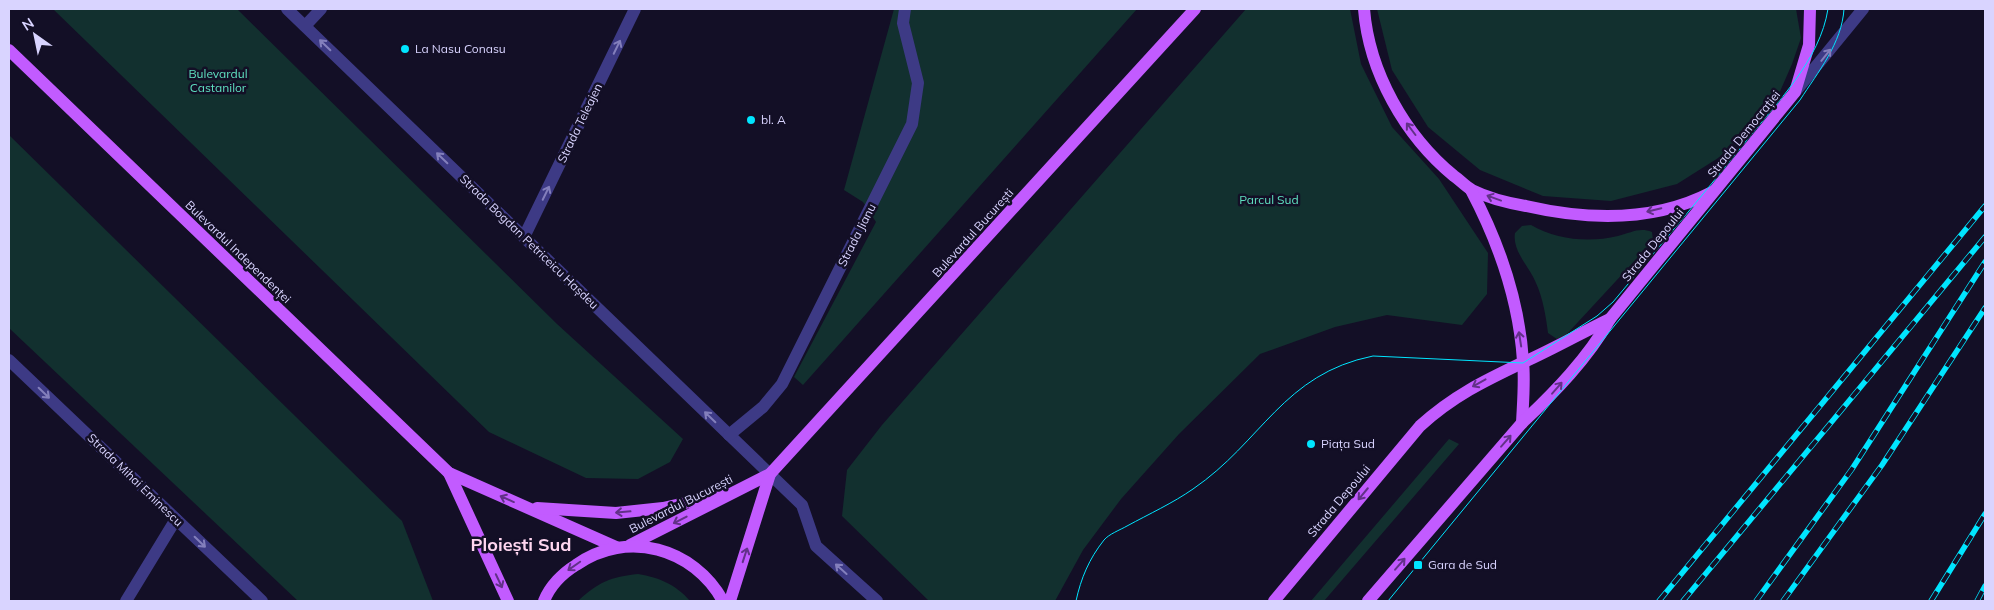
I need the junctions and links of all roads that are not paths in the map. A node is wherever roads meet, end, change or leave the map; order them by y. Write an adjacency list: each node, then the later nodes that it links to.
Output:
1 (287, 9): 9 (street, Strada Bogdan Petriceicu Hașdeu)
2 (321, 9): 9 (street)
3 (635, 9): 14 (street, Strada Teleajen, one-way to 3)
4 (905, 9): 19 (street, Strada Jianu)
5 (1195, 9): 21 (main road, Bulevardul București)
6 (1364, 9): 13 (main road, one-way to 6)
7 (1810, 9): 11 (main road, Strada Democrației)
8 (1864, 9): 11 (street, one-way to 8)
9 (305, 26): 14 (street, Strada Bogdan Petriceicu Hașdeu, one-way to 9)
10 (9, 50): 20 (main road, Bulevardul Independenței)
11 (1795, 92): 12 (main road, Strada Democrației)
12 (1717, 189): 13 (main road, one-way to 13); 15 (main road, Strada Depoului)
13 (1471, 190): 17 (main road, one-way to 13)
14 (524, 237): 19 (street, Strada Bogdan Petriceicu Hașdeu, one-way to 14)
15 (1610, 319): 17 (main road, Strada Depoului); 18 (main road, Strada Depoului, one-way to 15)
16 (9, 360): 24 (street, Strada Mihai Eminescu, one-way to 24)
17 (1523, 363): 18 (main road); 34 (main road, Strada Depoului, one-way to 34)
18 (1522, 423): 35 (main road, Strada Depoului, one-way to 18)
19 (729, 435): 21 (street, Strada Bogdan Petriceicu Hașdeu)
20 (449, 473): 23 (main road, Bulevardul Independenței, one-way to 20); 29 (main road, Bulevardul Independenței, one-way to 29)
21 (770, 474): 22 (main road, Bulevardul București); 32 (main road, Bulevardul București, one-way to 21); 33 (street, Strada Bogdan Petriceicu Hașdeu, one-way to 21)
22 (739, 490): 23 (main road, one-way to 23); 25 (main road, Bulevardul București, one-way to 25)
23 (525, 506): 26 (main road, Bulevardul Independenței)
24 (176, 519): 27 (street); 28 (street, Strada Mihai Eminescu, one-way to 28)
25 (630, 545): 26 (main road); 31 (main road)
26 (616, 547): 30 (main road, one-way to 30)
27 (126, 601)
28 (262, 601)
29 (508, 601)
30 (544, 601)
31 (723, 601)
32 (730, 601)
33 (877, 601)
34 (1274, 601)
35 (1368, 601)

